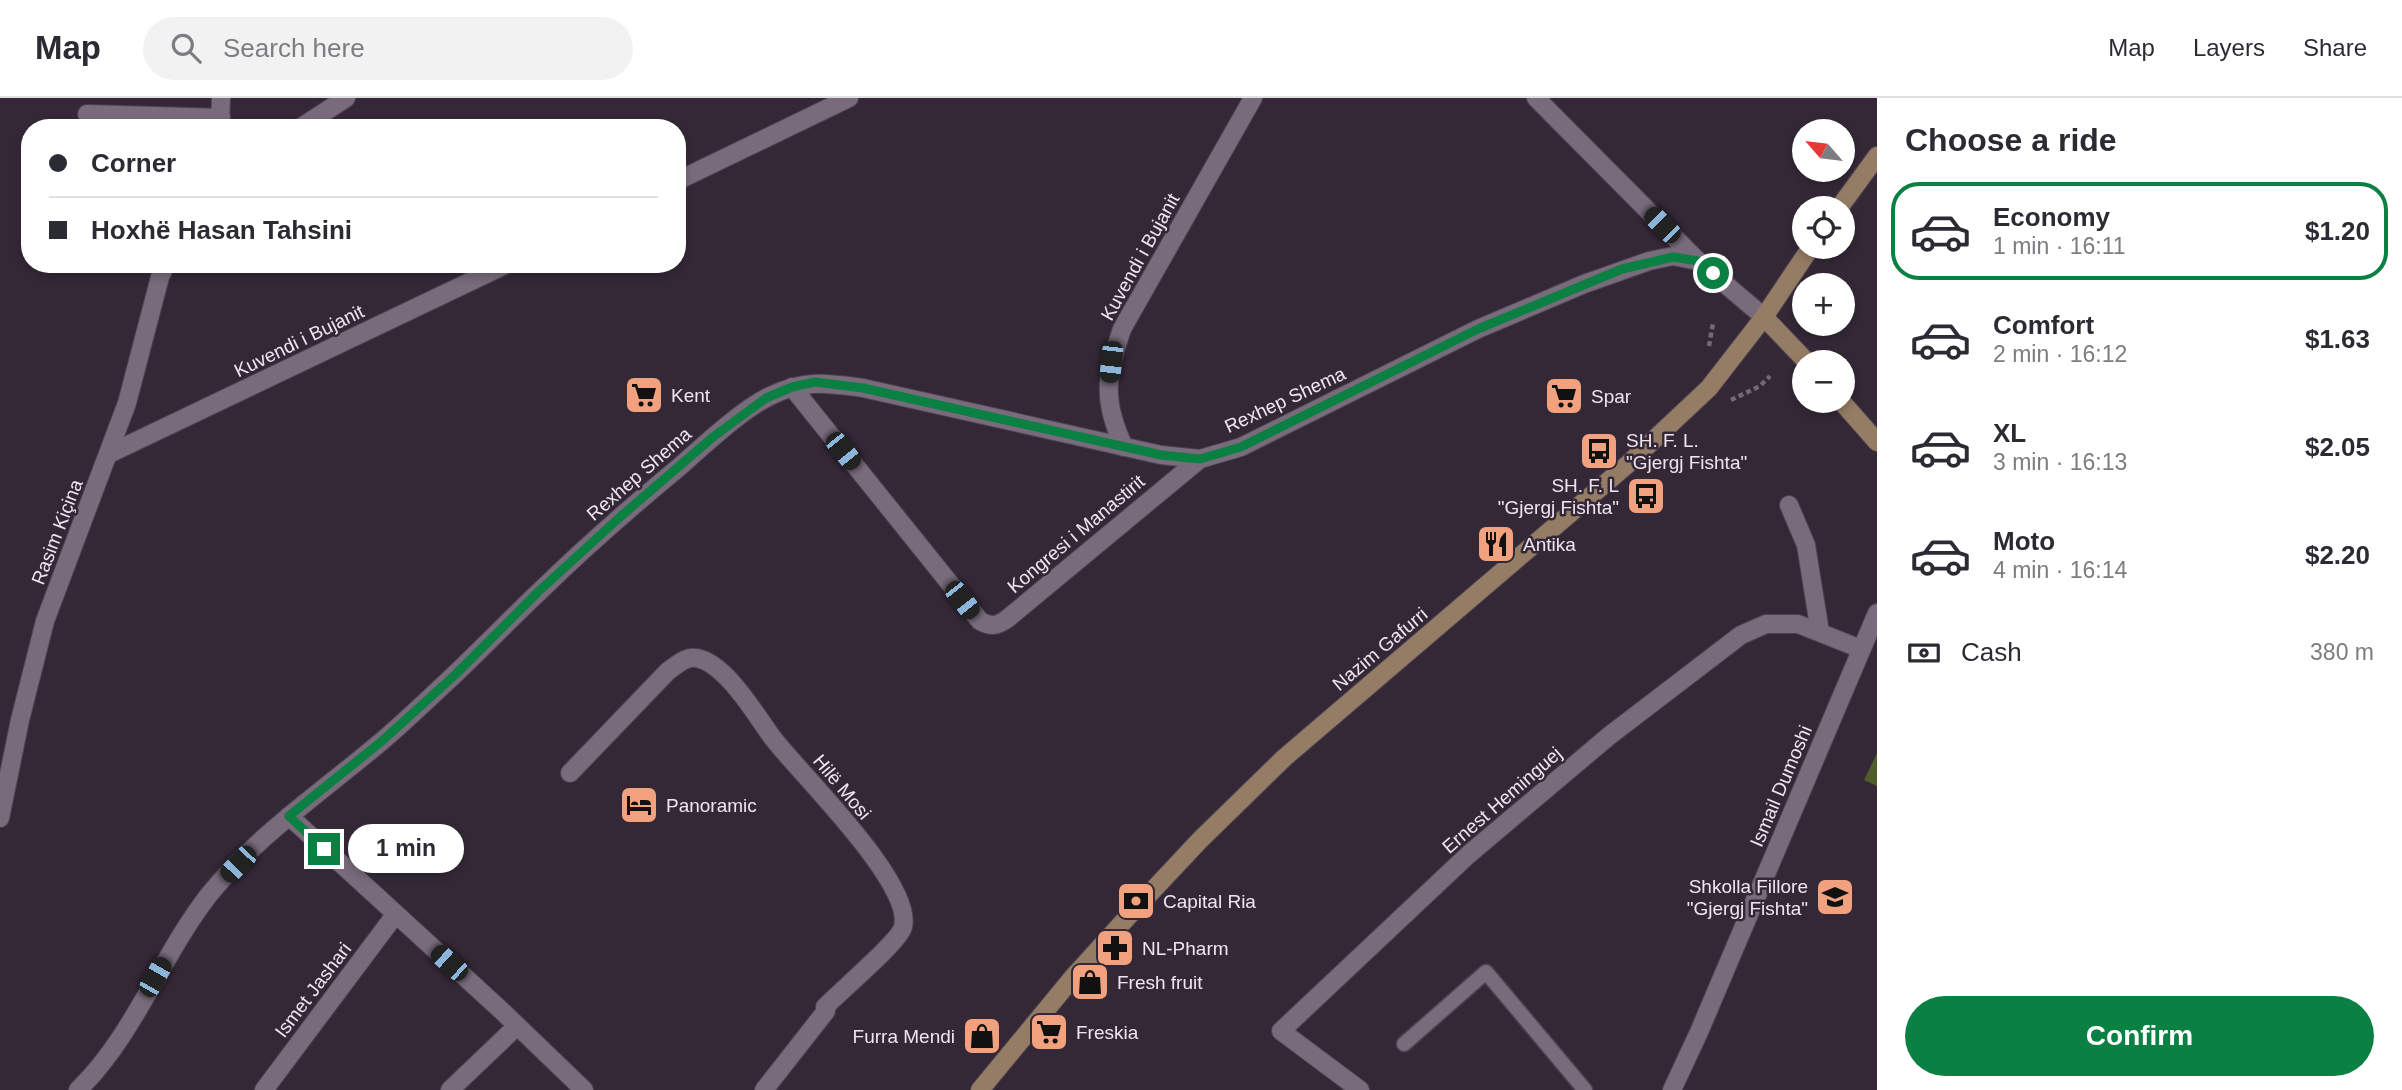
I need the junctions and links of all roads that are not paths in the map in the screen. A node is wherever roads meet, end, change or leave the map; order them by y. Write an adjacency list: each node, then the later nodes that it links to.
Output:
1 (221, 98): 8 (street)
2 (346, 98): 9 (street)
3 (849, 98): 11 (street)
4 (1253, 98): 22 (street, Kuvendi i Bujanit)
5 (1536, 98): 14 (street)
6 (87, 114): 7 (street)
7 (161, 119)
8 (220, 119)
9 (314, 119)
10 (1877, 156): 12 (street)
11 (686, 177)
12 (1848, 196)
13 (1803, 259): 17 (street, Nazim Gafurri)
14 (1698, 261): 17 (street); 24 (street, Rexhep Shema)
15 (162, 273): 23 (street, Rasim Kiçina)
16 (488, 273): 23 (street, Kuvendi i Bujanit)
17 (1764, 317): 18 (street); 40 (street, Nazim Gafurri)
18 (1796, 350)
19 (792, 387): 22 (street, Rexhep Shema); 24 (street, Kongresi i Manastirit); 30 (street, Rexhep Shema)
20 (1852, 413): 21 (street)
21 (1877, 442)
22 (1124, 447): 24 (street, Rexhep Shema)
23 (109, 454): 31 (street, Rasim Kiçina)
24 (1200, 459)
25 (1788, 505): 27 (street)
26 (1877, 613): 28 (street, Ismail Dumoshi)
27 (1821, 632): 28 (street, Ernest Heminguej); 41 (street, Ernest Heminguej)
28 (1861, 649): 43 (street, Ismail Dumoshi)
29 (570, 773): 39 (street, Hilë Mosi)
30 (289, 816): 32 (street); 35 (street, Rexhep Shema)
31 (0, 818)
32 (395, 915): 33 (street); 36 (street, Ismet Jashari)
33 (517, 1026): 37 (street); 38 (street)
34 (1404, 1044): 42 (lane)
35 (78, 1090)
36 (264, 1090)
37 (450, 1090)
38 (584, 1090)
39 (764, 1090)
40 (980, 1090)
41 (1360, 1090)
42 (1585, 1090)
43 (1672, 1090)

